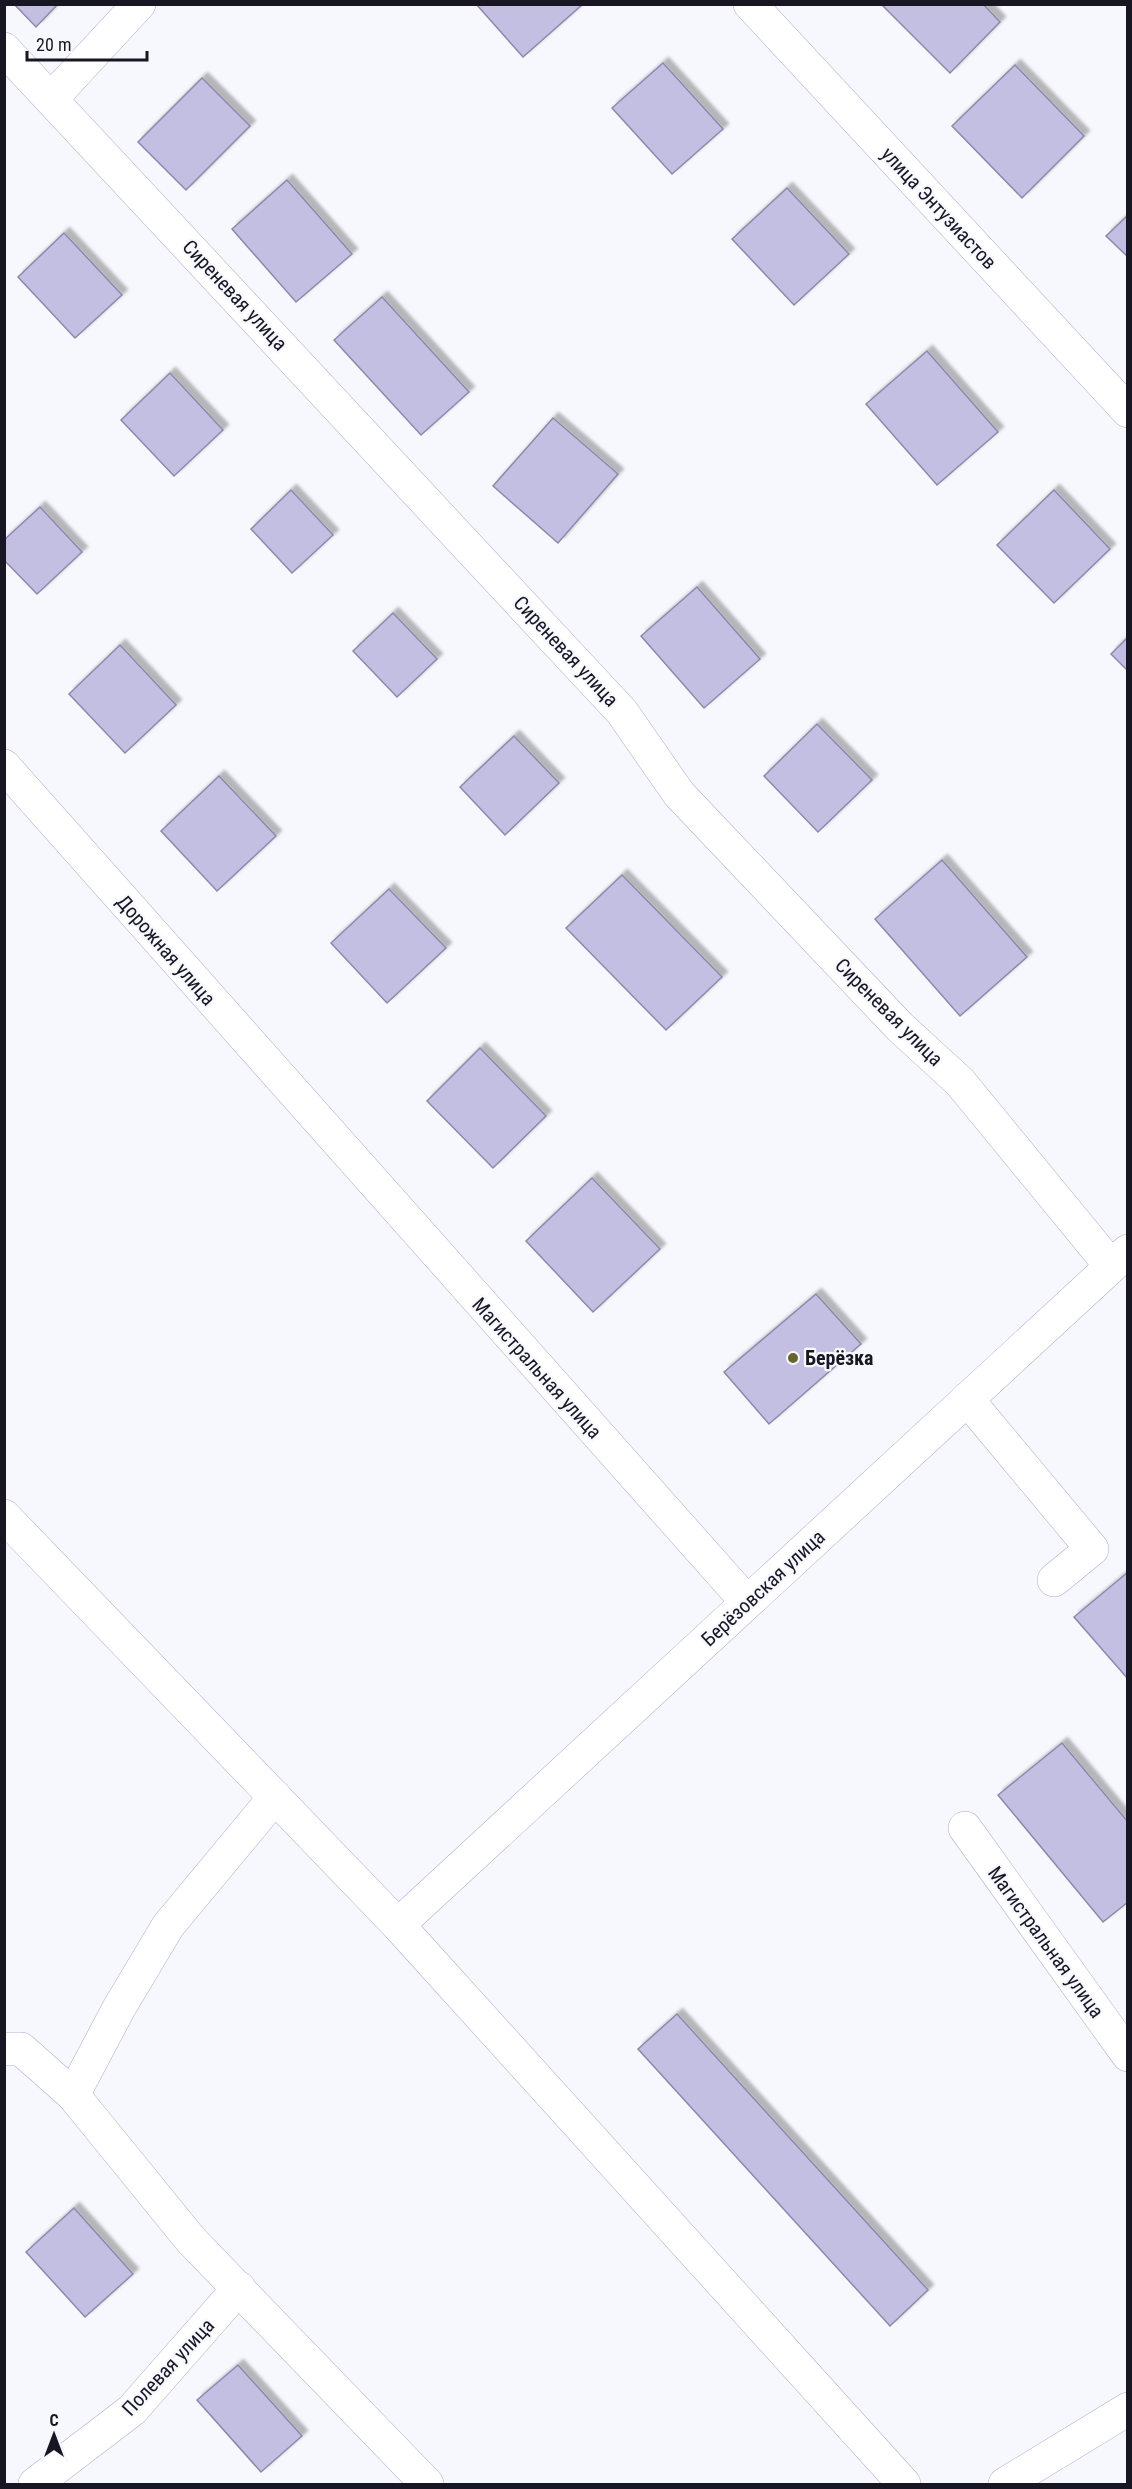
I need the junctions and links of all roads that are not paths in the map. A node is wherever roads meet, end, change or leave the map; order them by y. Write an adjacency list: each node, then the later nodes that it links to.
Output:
1 (139, 4): 4 (street)
2 (750, 4): 5 (street, улица Энтузиастов)
3 (4, 49): 4 (street, Сиреневая улица)
4 (52, 98): 8 (street, Сиреневая улица)
5 (1128, 411)
6 (4, 766): 7 (street, Дорожная улица)
7 (328, 1133): 12 (street, Магистральная улица)
8 (1119, 1258): 9 (street, Берёзовская улица)
9 (967, 1399): 11 (street); 12 (street, Берёзовская улица)
10 (4, 1516): 13 (street)
11 (1054, 1580)
12 (747, 1602): 15 (street, Берёзовская улица)
13 (275, 1797): 15 (street); 18 (street)
14 (965, 1828): 17 (street, Магистральная улица)
15 (398, 1925): 23 (street)
16 (4, 2049): 18 (street)
17 (1128, 2055)
18 (74, 2095): 19 (street)
19 (239, 2288): 21 (street, Полевая улица); 22 (street)
20 (1128, 2409): 24 (street)
21 (35, 2484)
22 (427, 2484)
23 (904, 2484)
24 (1005, 2484)

